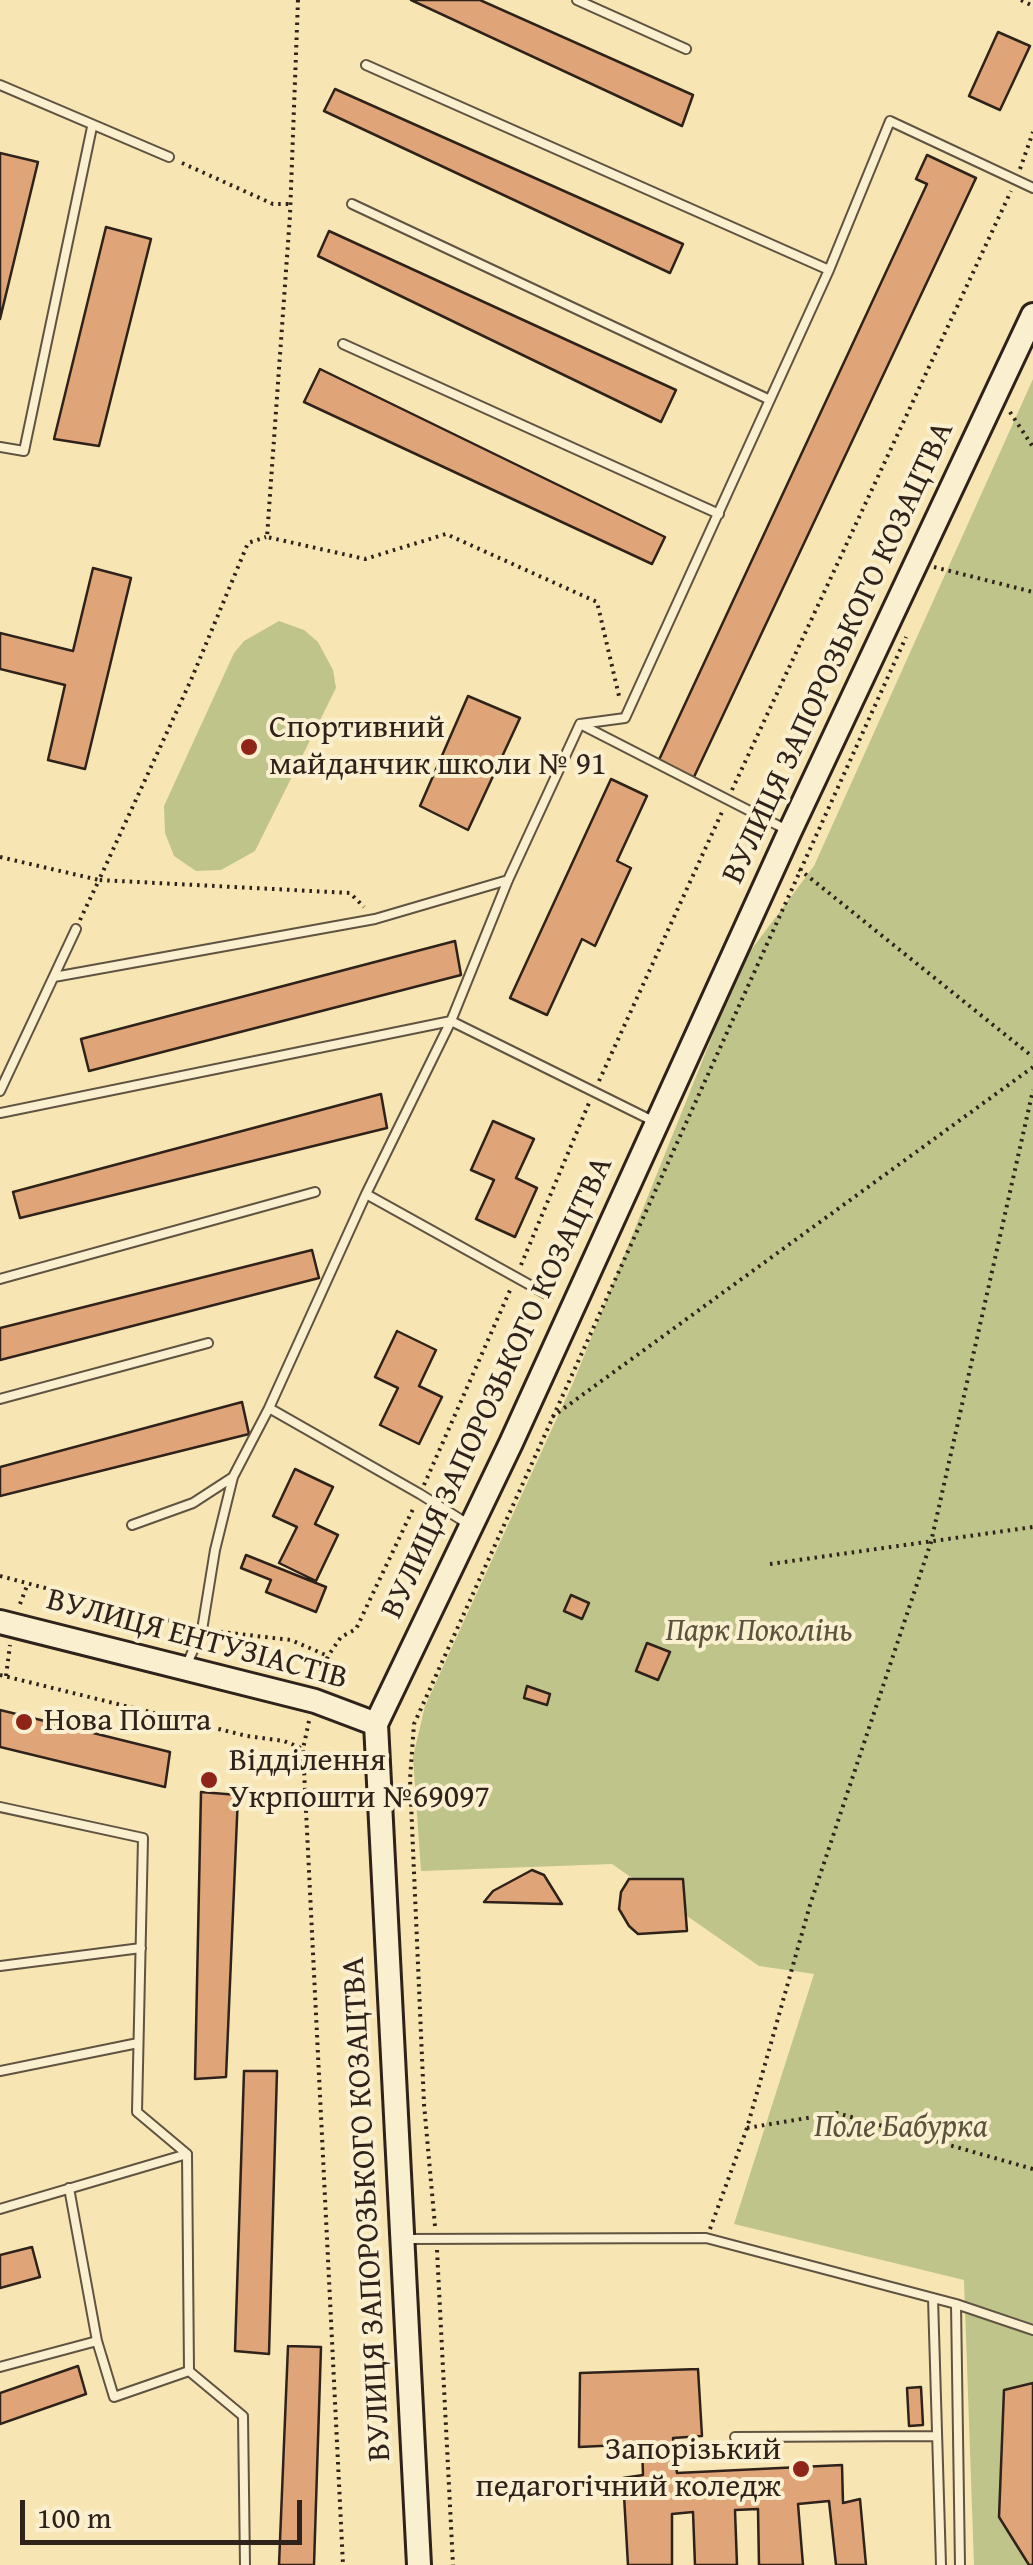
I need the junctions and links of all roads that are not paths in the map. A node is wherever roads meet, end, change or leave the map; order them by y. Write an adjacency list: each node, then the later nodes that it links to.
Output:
1 (577, 0): 2 (lane)
2 (686, 49)
3 (366, 65): 9 (lane)
4 (0, 85): 5 (lane)
5 (92, 127): 6 (lane); 13 (lane)
6 (168, 157)
7 (1033, 188): 9 (lane)
8 (352, 204): 12 (lane)
9 (829, 270): 12 (lane)
10 (1033, 316): 16 (street, ВУЛИЦЯ ЗАПОРОЗЬКОГО КОЗАЦТВА)
11 (344, 344): 14 (lane)
12 (768, 399): 14 (lane)
13 (0, 447)
14 (719, 514): 15 (lane)
15 (580, 724): 16 (lane); 17 (lane)
16 (790, 832): 23 (street, ВУЛИЦЯ ЗАПОРОЗЬКОГО КОЗАЦТВА)
17 (508, 880): 19 (lane); 20 (lane)
18 (76, 929): 19 (lane)
19 (54, 977): 21 (lane)
20 (451, 1021): 22 (lane); 23 (lane); 25 (lane)
21 (0, 1091)
22 (0, 1113)
23 (658, 1124): 33 (street, ВУЛИЦЯ ЗАПОРОЗЬКОГО КОЗАЦТВА)
24 (316, 1192): 26 (lane)
25 (366, 1194): 27 (lane); 30 (lane)
26 (0, 1279)
27 (548, 1295)
28 (208, 1343): 29 (lane)
29 (0, 1399)
30 (268, 1408): 31 (lane); 33 (lane)
31 (232, 1478): 32 (lane); 35 (lane)
32 (132, 1524)
33 (471, 1526): 36 (street, ВУЛИЦЯ ЗАПОРОЗЬКОГО КОЗАЦТВА)
34 (5, 1631): 35 (street, ВУЛИЦЯ ЕНТУЗІАСТІВ)
35 (186, 1668): 36 (street, ВУЛИЦЯ ЕНТУЗІАСТІВ)
36 (376, 1724): 45 (street, ВУЛИЦЯ ЗАПОРОЗЬКОГО КОЗАЦТВА)
37 (0, 1807): 38 (lane)
38 (140, 1948): 39 (lane); 40 (lane)
39 (0, 1966)
40 (138, 2043): 41 (lane); 42 (lane)
41 (0, 2072)
42 (187, 2154): 43 (lane); 51 (lane)
43 (69, 2188): 44 (lane); 49 (lane)
44 (0, 2210)
45 (400, 2238): 46 (lane); 55 (street, ВУЛИЦЯ ЗАПОРОЗЬКОГО КОЗАЦТВА)
46 (932, 2298): 47 (lane); 52 (lane)
47 (956, 2304): 48 (lane); 57 (lane)
48 (1033, 2330)
49 (97, 2341): 50 (lane); 51 (lane)
50 (0, 2367)
51 (189, 2371): 54 (lane)
52 (937, 2436): 53 (lane); 56 (lane)
53 (734, 2438)
54 (244, 2565)
55 (420, 2565)
56 (941, 2565)
57 (960, 2565)

